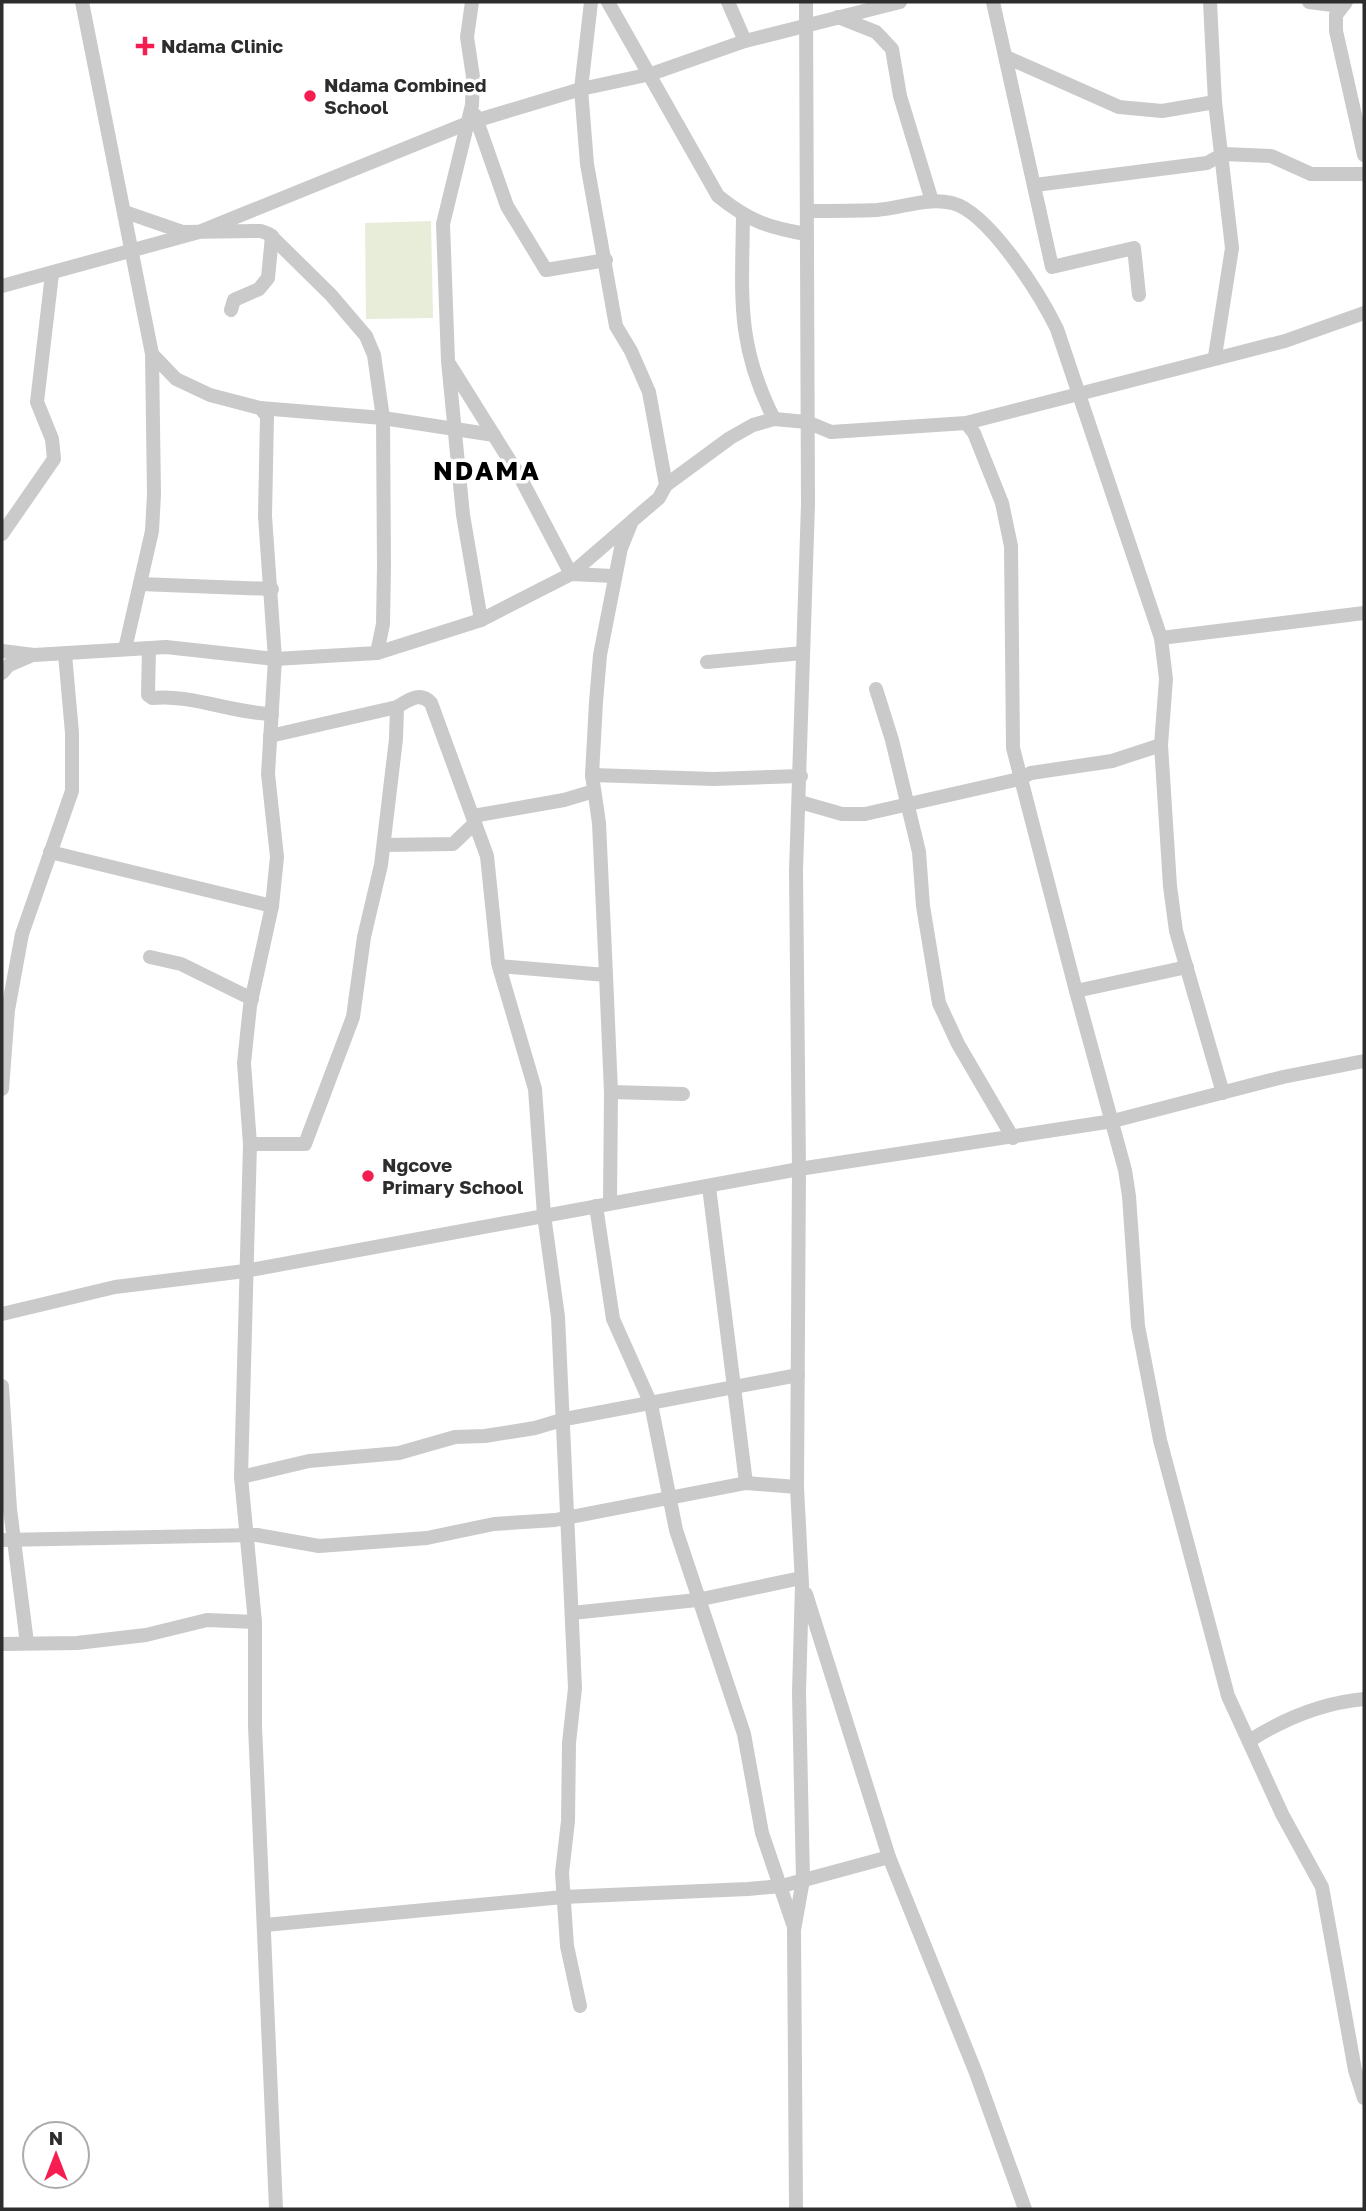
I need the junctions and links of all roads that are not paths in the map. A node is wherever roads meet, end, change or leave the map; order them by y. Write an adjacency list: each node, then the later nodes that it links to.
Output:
1 (82, 2): 26 (street)
2 (472, 2): 19 (street)
3 (591, 2): 17 (street)
4 (608, 2): 16 (street)
5 (728, 2): 14 (street)
6 (806, 2): 13 (street)
7 (900, 2): 12 (street)
8 (993, 2): 15 (street)
9 (1210, 2): 18 (street)
10 (1309, 2): 11 (street)
11 (1343, 4): 21 (street)
12 (838, 17): 13 (street); 24 (street)
13 (806, 25): 14 (street); 25 (street)
14 (745, 41): 16 (street)
15 (1006, 57): 18 (street); 23 (street)
16 (650, 74): 17 (street); 27 (street)
17 (580, 89): 19 (street); 32 (street)
18 (1215, 102): 20 (street)
19 (473, 122): 28 (street); 32 (street); 40 (street)
20 (1223, 154): 22 (street); 23 (street); 39 (street)
21 (1364, 155)
22 (1364, 174)
23 (1035, 185): 35 (street)
24 (932, 201): 25 (street); 41 (street)
25 (807, 211): 29 (street)
26 (125, 212): 28 (street); 31 (street)
27 (743, 216): 29 (street); 44 (street)
28 (199, 232): 30 (street); 31 (street)
29 (806, 234): 45 (street)
30 (272, 236): 36 (street); 43 (street)
31 (132, 252): 33 (street); 38 (street)
32 (606, 260): 49 (street)
33 (52, 274): 34 (street); 51 (street)
34 (2, 286)
35 (1139, 295)
36 (231, 310)
37 (1364, 313): 39 (street)
38 (152, 354): 42 (street); 54 (street)
39 (1215, 356): 41 (street)
40 (448, 361): 47 (street); 48 (street)
41 (1080, 393): 46 (street); 58 (street)
42 (260, 408): 43 (street); 55 (street)
43 (383, 418): 47 (street); 62 (street)
44 (774, 419): 45 (street); 49 (street)
45 (807, 422): 46 (street); 63 (street)
46 (966, 423): 76 (street)
47 (454, 429): 48 (street); 57 (street)
48 (494, 435): 52 (street)
49 (666, 485): 50 (street)
50 (632, 521): 52 (street); 53 (street)
51 (2, 534)
52 (571, 574): 53 (street); 57 (street)
53 (613, 576): 74 (street)
54 (140, 584): 55 (street); 60 (street)
55 (272, 589): 66 (street)
56 (1364, 613): 58 (street)
57 (481, 620): 62 (street)
58 (1161, 638): 73 (street)
59 (149, 648): 60 (street); 66 (street); 71 (street)
60 (125, 649): 64 (street)
61 (2, 651): 65 (street)
62 (377, 653): 66 (street)
63 (803, 653): 67 (street); 75 (street)
64 (65, 654): 65 (street); 82 (street)
65 (34, 655): 68 (street)
66 (275, 660): 71 (street)
67 (707, 662)
68 (2, 673)
69 (876, 689): 79 (street)
70 (397, 707): 72 (street); 80 (street); 81 (street)
71 (272, 714): 72 (street)
72 (270, 736): 83 (street)
73 (1161, 745): 76 (street); 86 (street)
74 (592, 775): 75 (street); 77 (street)
75 (801, 776): 78 (street)
76 (1019, 779): 79 (street); 88 (street)
77 (594, 791): 80 (street); 87 (street)
78 (800, 802): 79 (street); 98 (street)
79 (906, 805): 96 (street)
80 (474, 820): 81 (street); 85 (street)
81 (384, 845): 97 (street)
82 (50, 852): 83 (street); 91 (street)
83 (272, 906): 89 (street)
84 (150, 957): 89 (street)
85 (499, 966): 87 (street); 101 (street)
86 (1186, 967): 88 (street); 93 (street)
87 (606, 975): 92 (street)
88 (1076, 991): 95 (street)
89 (252, 999): 97 (street)
90 (1364, 1061): 93 (street)
91 (2, 1089)
92 (611, 1092): 94 (street); 100 (street)
93 (1223, 1093): 95 (street)
94 (683, 1094)
95 (1113, 1121): 96 (street); 123 (street)
96 (1013, 1138): 98 (street)
97 (250, 1143): 102 (street)
98 (799, 1169): 99 (street); 104 (street)
99 (709, 1187): 100 (street); 106 (street)
100 (603, 1205): 101 (street); 107 (street)
101 (544, 1215): 102 (street); 108 (street)
102 (245, 1271): 103 (street); 109 (street)
103 (2, 1314)
104 (798, 1375): 106 (street); 111 (street)
105 (2, 1386): 115 (street)
106 (736, 1386): 107 (street); 110 (street)
107 (651, 1405): 108 (street); 112 (street)
108 (565, 1419): 109 (street); 113 (street)
109 (241, 1477): 114 (street)
110 (746, 1483): 111 (street); 112 (street)
111 (797, 1488): 116 (street)
112 (669, 1497): 113 (street); 117 (street)
113 (569, 1515): 114 (street); 118 (street)
114 (246, 1536): 115 (street); 119 (street)
115 (7, 1540): 120 (street)
116 (802, 1581): 117 (street); 124 (street); 125 (street)
117 (697, 1600): 118 (street); 126 (street)
118 (572, 1613): 127 (street)
119 (255, 1622): 120 (street); 128 (street)
120 (27, 1643): 121 (street)
121 (2, 1644)
122 (1364, 1699): 123 (street)
123 (1249, 1741): 131 (street)
124 (889, 1857): 125 (street); 134 (street)
125 (803, 1880): 126 (street); 129 (street)
126 (782, 1886): 127 (street); 129 (street)
127 (564, 1897): 128 (street); 130 (street)
128 (265, 1925): 132 (street)
129 (794, 1930): 133 (street)
130 (580, 2006)
131 (1364, 2098)
132 (276, 2209)
133 (796, 2209)
134 (1025, 2209)

